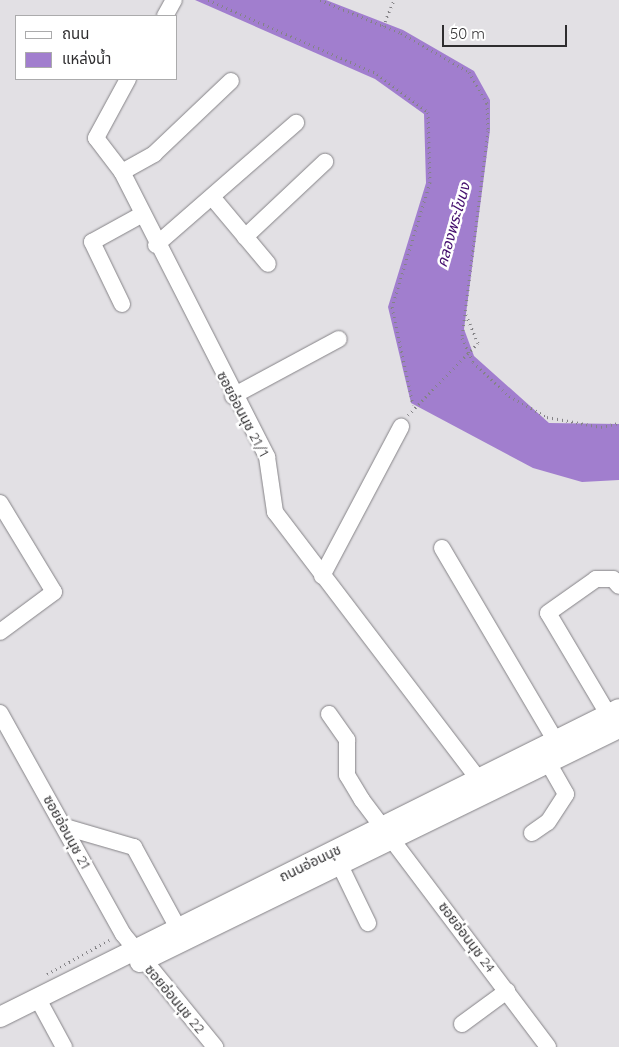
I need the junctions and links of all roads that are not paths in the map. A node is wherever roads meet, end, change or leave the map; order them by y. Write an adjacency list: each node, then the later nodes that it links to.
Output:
1 (174, 0): 2 (street)
2 (166, 15)
3 (127, 80): 7 (street, ซอยอ่อนนุช 21/1)
4 (231, 81): 7 (street)
5 (296, 123): 8 (street)
6 (325, 162): 10 (street)
7 (122, 172): 9 (street, ซอยอ่อนนุช 21/1)
8 (212, 197): 10 (street); 11 (street)
9 (141, 215): 11 (street, ซอยอ่อนนุช 21/1); 13 (street)
10 (245, 237): 12 (street)
11 (156, 245): 15 (street, ซอยอ่อนนุช 21/1)
12 (268, 264)
13 (122, 304)
14 (339, 339): 15 (street)
15 (233, 396): 19 (street, ซอยอ่อนนุช 21/1)
16 (401, 427): 19 (street)
17 (0, 503): 21 (street)
18 (442, 548): 25 (street)
19 (322, 576): 26 (street, ซอยอ่อนนุช 21/1)
20 (619, 586): 24 (street)
21 (0, 632)
22 (0, 713): 27 (street, ซอยอ่อนนุช 21)
23 (329, 714): 28 (street, ซอยอ่อนนุช 24)
24 (615, 717): 25 (main road, ถนนอ่อนนุช)
25 (548, 750): 26 (main road, ถนนอ่อนนุช); 28 (main road, ถนนอ่อนนุช); 29 (street)
26 (479, 780): 28 (main road, ถนนอ่อนนุช)
27 (65, 827): 32 (street); 33 (street, ซอยอ่อนนุช 21)
28 (390, 832): 30 (main road, ถนนอ่อนนุช); 34 (street, ซอยอ่อนนุช 24)
29 (532, 833)
30 (337, 858): 31 (street); 32 (main road, ถนนอ่อนนุช); 33 (main road, ถนนอ่อนนุช)
31 (368, 923)
32 (178, 928): 33 (main road, ถนนอ่อนนุช)
33 (139, 956): 35 (main road, ถนนอ่อนนุช); 40 (street, ซอยอ่อนนุช 22)
34 (507, 991): 37 (street); 41 (street, ซอยอ่อนนุช 24)
35 (41, 1004): 36 (main road, ถนนอ่อนนุช); 38 (main road, ถนนอ่อนนุช); 39 (street)
36 (0, 1017)
37 (462, 1024)
38 (0, 1031)
39 (64, 1047)
40 (215, 1047)
41 (548, 1047)

